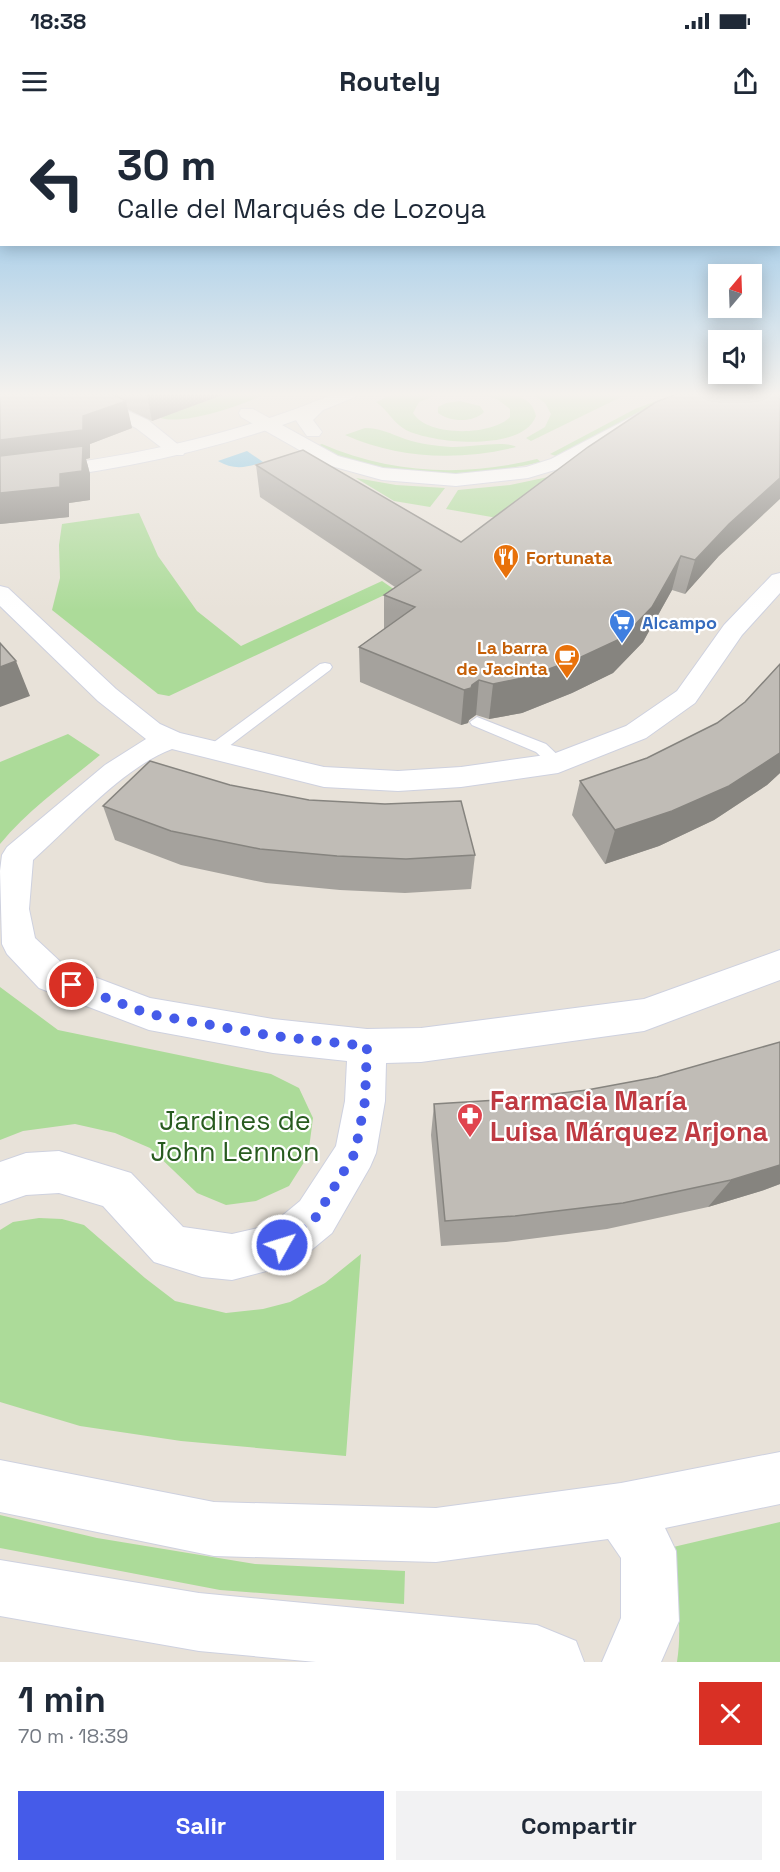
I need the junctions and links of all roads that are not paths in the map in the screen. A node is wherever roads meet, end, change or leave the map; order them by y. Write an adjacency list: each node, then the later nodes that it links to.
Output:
1 (104, 466): 4 (street)
2 (353, 466): 3 (street)
3 (548, 466)
4 (0, 478)
5 (780, 580): 11 (street)
6 (0, 593): 9 (street)
7 (325, 667): 10 (lane)
8 (477, 722): 11 (lane)
9 (171, 740): 10 (street); 13 (street)
10 (211, 752): 11 (street)
11 (558, 763)
12 (780, 965): 13 (street)
13 (367, 1046): 14 (street)
14 (0, 1183)
15 (780, 1478): 17 (street)
16 (0, 1486): 17 (street)
17 (621, 1510): 20 (street)
18 (0, 1588): 19 (street)
19 (555, 1662)
20 (632, 1662)

